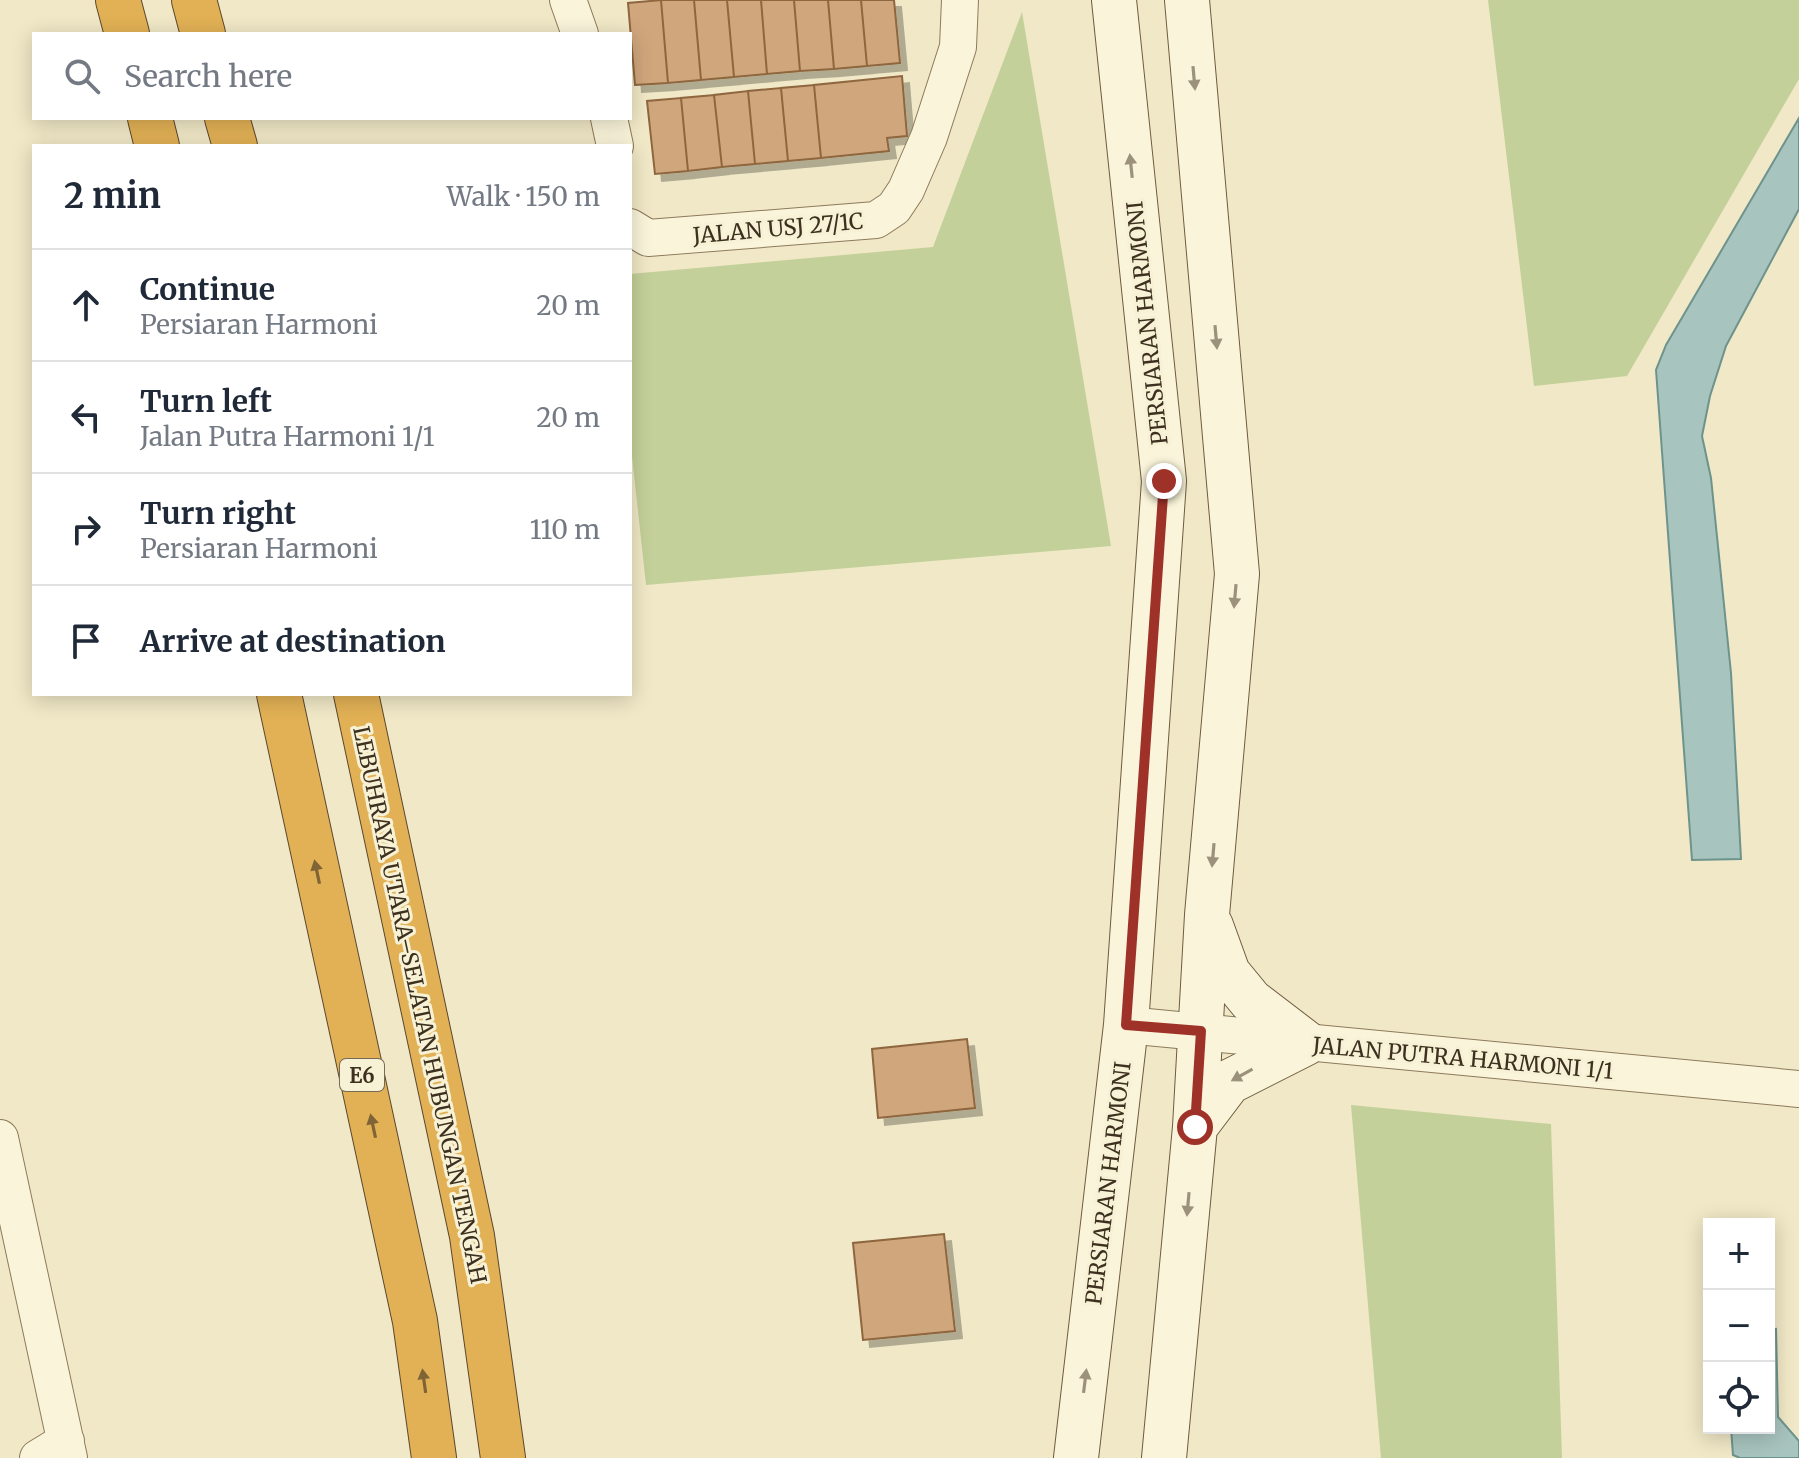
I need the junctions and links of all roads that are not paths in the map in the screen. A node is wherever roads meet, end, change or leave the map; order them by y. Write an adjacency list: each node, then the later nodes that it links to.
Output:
1 (118, 0): 7 (highway)
2 (194, 0): 8 (highway)
3 (568, 0): 9 (street)
4 (960, 0): 16 (street, JALAN USJ 27/1C)
5 (1114, 0): 20 (main road, PERSIARAN HARMONI, one-way to 5)
6 (1187, 0): 19 (main road, one-way to 19)
7 (126, 32)
8 (202, 32)
9 (579, 32)
10 (150, 120): 13 (highway)
11 (228, 120): 14 (highway)
12 (609, 120): 15 (street)
13 (156, 144)
14 (234, 144)
15 (615, 144)
16 (632, 228)
17 (279, 696): 28 (highway, E6, one-way to 17)
18 (356, 696): 29 (highway, LEBUHRAYA UTARA–SELATAN HUBUNGAN TENGAH)
19 (1207, 915): 21 (main road); 22 (main road)
20 (1126, 1025): 21 (street, JALAN PUTRA HARMONI 1/1); 30 (main road, PERSIARAN HARMONI, one-way to 20)
21 (1201, 1031): 22 (street, JALAN PUTRA HARMONI 1/1); 24 (main road)
22 (1306, 1043): 23 (street, JALAN PUTRA HARMONI 1/1); 24 (main road, one-way to 24)
23 (1799, 1089)
24 (1195, 1127): 27 (main road, one-way to 27)
25 (0, 1138): 26 (street)
26 (58, 1452)
27 (1166, 1454)
28 (434, 1458)
29 (503, 1458)
30 (1076, 1458)

